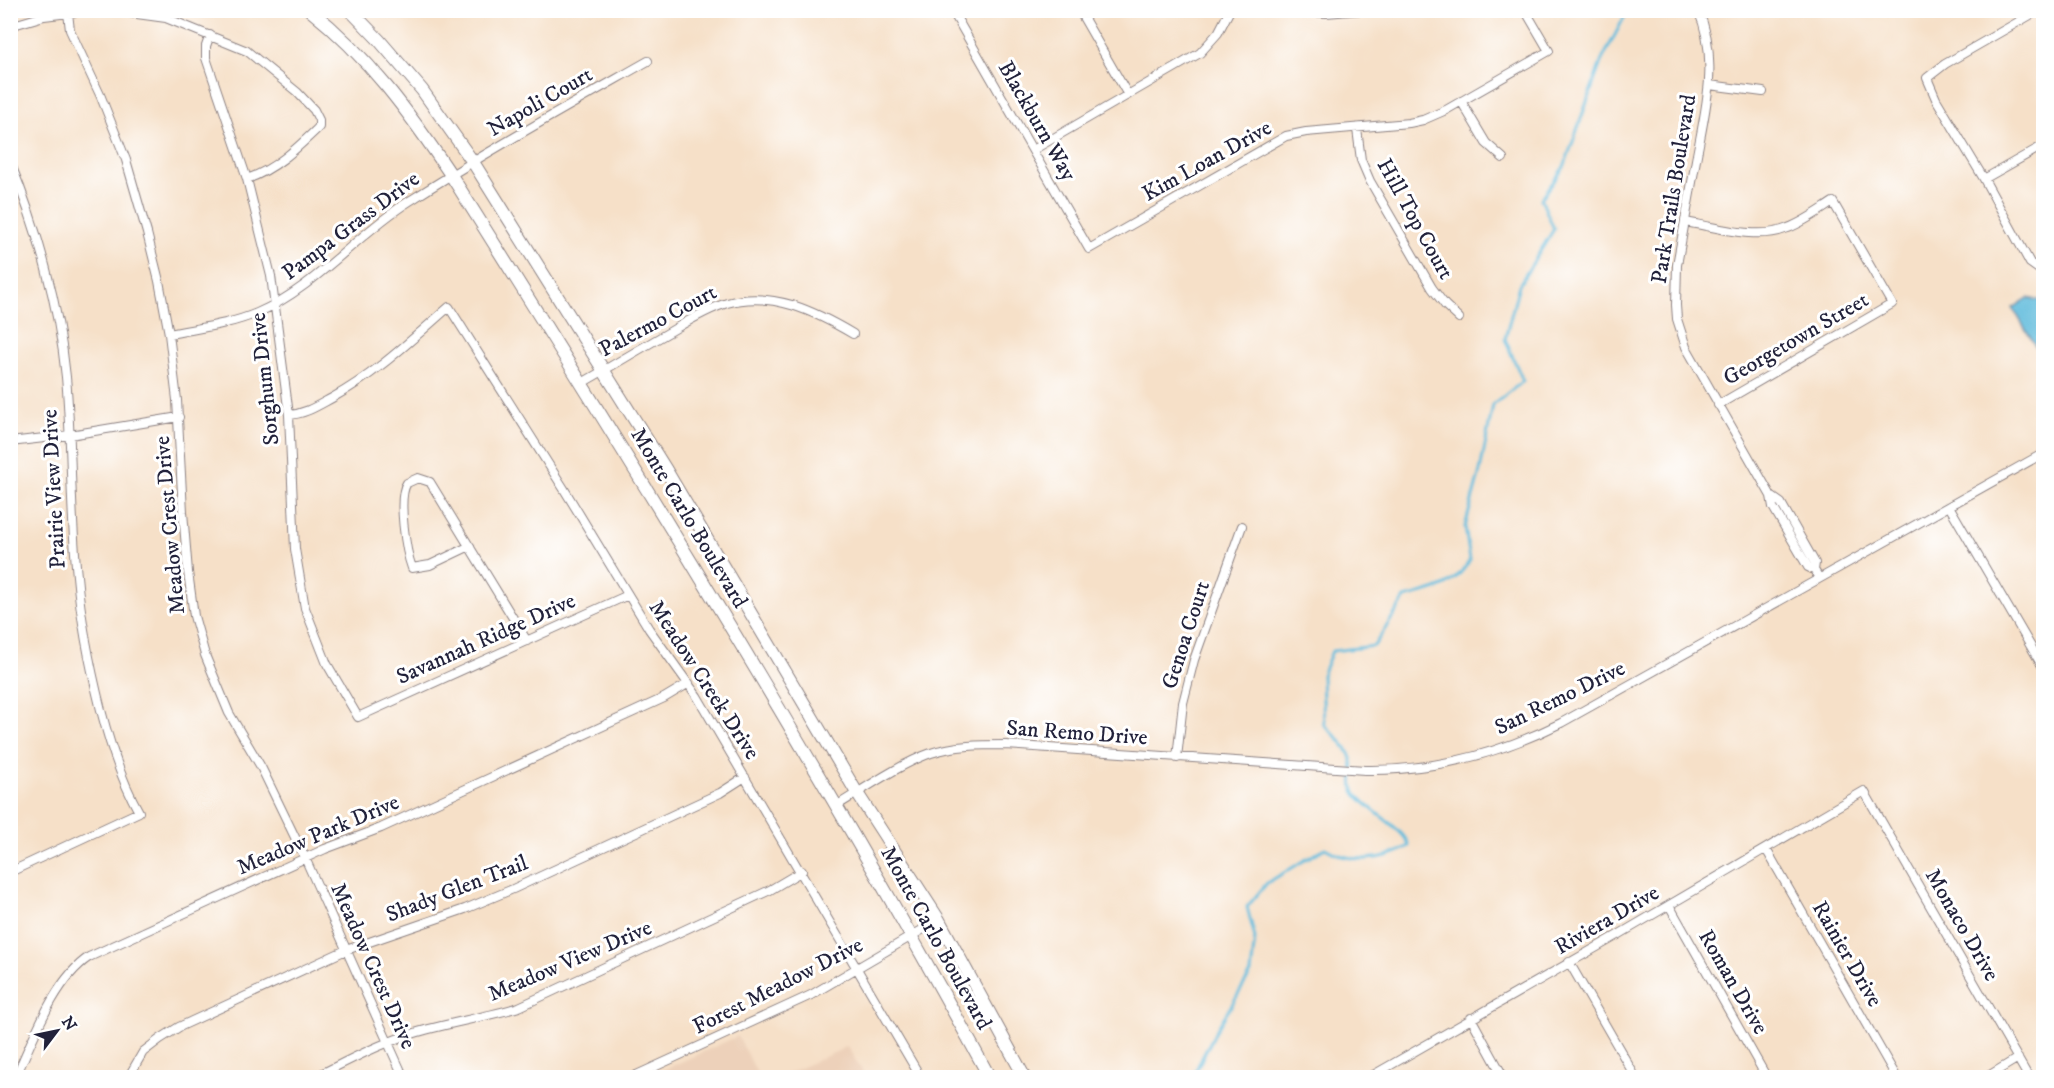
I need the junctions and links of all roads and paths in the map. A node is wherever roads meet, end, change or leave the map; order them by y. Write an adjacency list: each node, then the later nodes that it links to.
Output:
1 (93, 10): 13 (street)
2 (108, 10): 15 (street)
3 (310, 10): 27 (main road, Monte Carlo Boulevard)
4 (350, 10): 26 (main road, Monte Carlo Boulevard)
5 (952, 10): 23 (street, Blackburn Way)
6 (1079, 10): 19 (street)
7 (1230, 10): 19 (street)
8 (1290, 10): 9 (street)
9 (1363, 10)
10 (1526, 10): 20 (street, Kim Loan Drive)
11 (1698, 10): 17 (street, Park Trails Boulevard)
12 (2038, 10): 29 (street)
13 (68, 13): 14 (street); 35 (street, Meadow Crest Drive)
14 (10, 26)
15 (210, 34): 28 (street, Sorghum Drive); 28 (street)
16 (648, 61): 26 (street, Napoli Court)
17 (1709, 85): 18 (street); 30 (street, Park Trails Boulevard)
18 (1762, 92)
19 (1128, 95): 23 (street)
20 (1461, 101): 21 (street, Kim Loan Drive); 24 (street)
21 (1357, 129): 31 (street, Kim Loan Drive); 34 (street, Hill Top Court)
22 (2043, 145): 29 (street)
23 (1033, 150): 31 (street, Blackburn Way)
24 (1503, 158)
25 (10, 162): 42 (street, Prairie View Drive)
26 (472, 162): 27 (street, Napoli Court); 37 (main road, Monte Carlo Boulevard)
27 (451, 175): 33 (street, Pampa Grass Drive); 38 (main road, Monte Carlo Boulevard)
28 (247, 179): 33 (street, Sorghum Drive)
29 (1984, 179): 32 (street)
30 (1685, 222): 39 (street, Park Trails Boulevard); 39 (street, Georgetown Street)
31 (1089, 249)
32 (2043, 273)
33 (275, 304): 35 (street, Pampa Grass Drive); 40 (street, Sorghum Drive)
34 (1459, 318)
35 (169, 334): 41 (street, Meadow Crest Drive)
36 (853, 334): 37 (street, Palermo Court)
37 (604, 370): 38 (street, Palermo Court); 57 (main road, Monte Carlo Boulevard)
38 (582, 383): 58 (main road, Monte Carlo Boulevard)
39 (1718, 405): 48 (street, Park Trails Boulevard)
40 (289, 415): 49 (street, Meadow Creek Drive); 53 (street, Sorghum Drive)
41 (179, 417): 42 (street); 60 (street, Meadow Crest Drive)
42 (70, 435): 43 (street); 62 (street, Prairie View Drive)
43 (10, 442)
44 (2043, 453): 45 (street, San Remo Drive)
45 (1948, 506): 48 (street, San Remo Drive); 51 (street)
46 (1242, 526): 54 (street, Genoa Court)
47 (470, 546): 47 (street); 50 (street)
48 (1819, 579): 54 (street, San Remo Drive)
49 (628, 595): 50 (street, Savannah Ridge Drive); 52 (street, Meadow Creek Drive)
50 (527, 640): 53 (street, Savannah Ridge Drive)
51 (2043, 669)
52 (689, 683): 55 (street, Meadow Creek Drive); 60 (street, Meadow Park Drive)
53 (358, 717)
54 (1177, 758): 57 (street, San Remo Drive)
55 (745, 777): 61 (street, Meadow Creek Drive); 66 (street, Shady Glen Trail)
56 (1864, 791): 59 (street, Riviera Drive); 71 (street, Monaco Drive)
57 (857, 793): 58 (street, San Remo Drive); 64 (main road, Monte Carlo Boulevard)
58 (836, 806): 65 (main road, Monte Carlo Boulevard)
59 (1766, 849): 63 (street, Riviera Drive); 84 (street, Rainier Drive)
60 (305, 858): 66 (street, Meadow Crest Drive); 72 (street, Meadow Park Drive)
61 (801, 871): 68 (street, Meadow Creek Drive); 70 (street, Meadow View Drive)
62 (10, 872)
63 (1669, 905): 67 (street, Riviera Drive); 83 (street, Roman Drive)
64 (939, 920): 65 (street, Forest Meadow Drive); 79 (main road, Monte Carlo Boulevard)
65 (912, 935): 68 (street, Forest Meadow Drive); 78 (main road, Monte Carlo Boulevard)
66 (346, 950): 70 (street, Meadow Crest Drive); 73 (street, Shady Glen Trail)
67 (1569, 962): 69 (street, Riviera Drive); 82 (street)
68 (857, 968): 76 (street, Forest Meadow Drive); 77 (street, Meadow Creek Drive)
69 (1471, 1018): 80 (street, Riviera Drive); 81 (street)
70 (388, 1042): 74 (street, Meadow View Drive); 75 (street, Meadow Crest Drive)
71 (2018, 1058): 85 (street); 86 (street, Monaco Drive)
72 (15, 1077)
73 (128, 1077)
74 (313, 1077)
75 (404, 1077)
76 (630, 1077)
77 (921, 1077)
78 (990, 1077)
79 (1025, 1077)
80 (1368, 1077)
81 (1504, 1077)
82 (1635, 1077)
83 (1767, 1077)
84 (1897, 1077)
85 (1985, 1077)
86 (2029, 1077)

